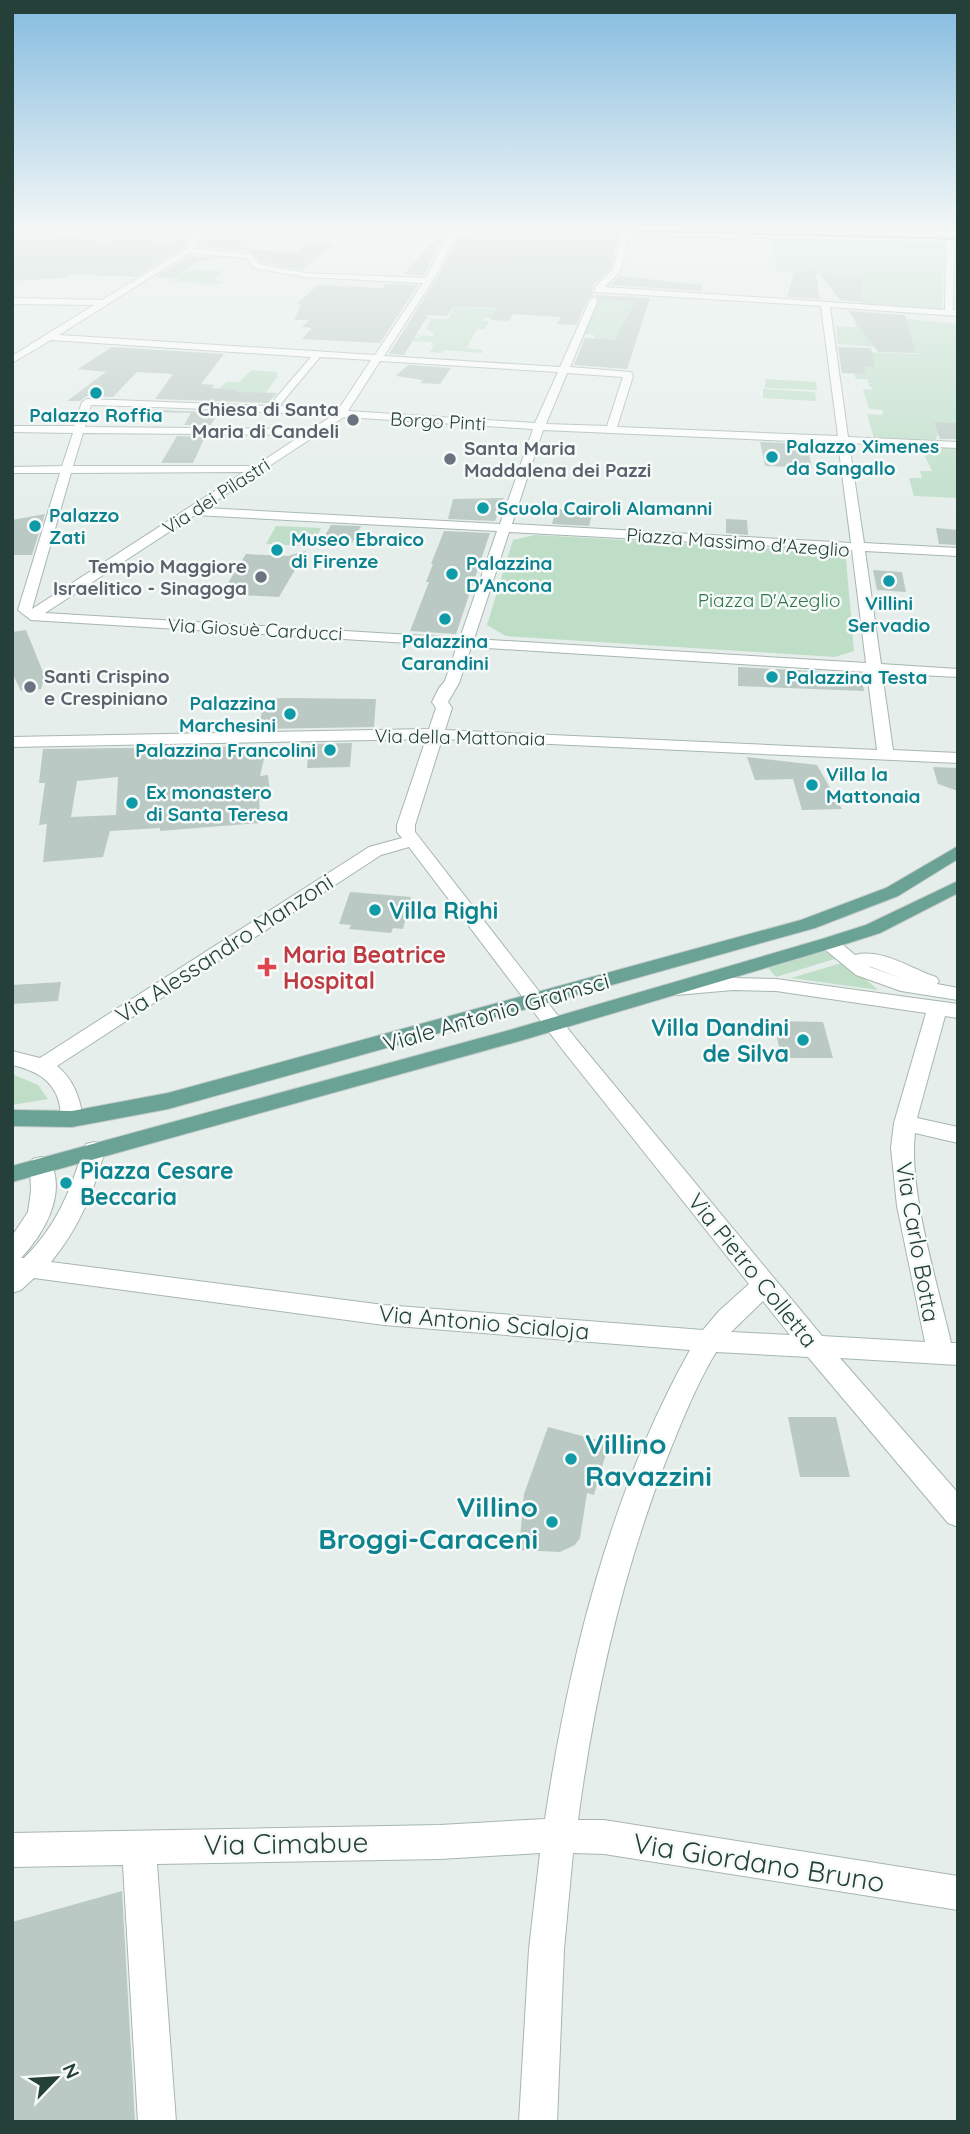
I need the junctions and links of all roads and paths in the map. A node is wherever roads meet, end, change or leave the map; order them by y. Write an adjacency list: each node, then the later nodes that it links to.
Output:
1 (60, 330): 5 (street)
2 (395, 330): 8 (street)
3 (581, 330): 11 (street)
4 (829, 330): 19 (street)
5 (48, 337): 6 (street); 9 (street)
6 (228, 349): 7 (street); 10 (street)
7 (318, 354): 8 (street); 12 (street)
8 (377, 358): 11 (street); 13 (street)
9 (12, 360)
10 (215, 360)
11 (564, 369): 14 (street); 17 (street)
12 (270, 411): 13 (street, Borgo Pinti); 16 (street, Borgo Pinti)
13 (340, 415): 14 (street, Borgo Pinti); 18 (street, Via dei Pilastri)
14 (539, 427): 17 (street, Borgo Pinti); 25 (street)
15 (12, 429): 16 (street)
16 (78, 429): 18 (street); 21 (street)
17 (611, 430): 19 (street, Borgo Pinti)
18 (314, 432): 22 (street, Via dei Pilastri)
19 (845, 440): 20 (street, Borgo Pinti); 26 (street)
20 (958, 445)
21 (66, 469): 22 (street); 23 (street); 28 (street)
22 (258, 469): 24 (street, Via dei Pilastri)
23 (12, 470)
24 (193, 510): 25 (street, Piazza Massimo d'Azeglio); 28 (street, Via dei Pilastri)
25 (505, 528): 26 (street, Piazza Massimo d'Azeglio); 29 (street)
26 (857, 547): 27 (street); 30 (street, Piazza Massimo d'Azeglio)
27 (958, 552)
28 (37, 616): 29 (street, Via Giosuè Carducci)
29 (467, 641): 30 (street); 32 (street)
30 (873, 668): 31 (street); 34 (street, Piazza Massimo d'Azeglio)
31 (958, 673)
32 (436, 734): 33 (street, Via della Mattonaia); 34 (street, Via della Mattonaia); 36 (street)
33 (12, 742)
34 (886, 756): 35 (street, Via della Mattonaia)
35 (958, 760)
36 (409, 836): 44 (street, Via Pietro Colletta); 48 (street, Via Alessandro Manzoni)
37 (958, 851): 44 (main road, Viale Antonio Gramsci)
38 (958, 886): 39 (main road, Viale Antonio Gramsci)
39 (829, 943): 40 (street); 42 (main road, Viale Antonio Gramsci)
40 (848, 959): 41 (street); 43 (street)
41 (958, 984)
42 (674, 989): 45 (street); 46 (main road, Viale Antonio Gramsci)
43 (958, 993)
44 (535, 1000): 46 (street, Via Pietro Colletta); 50 (main road, Viale Antonio Gramsci)
45 (947, 1010): 51 (street, Via Carlo Botta)
46 (553, 1023): 53 (main road, Viale Antonio Gramsci); 57 (street, Via Pietro Colletta)
47 (12, 1058): 48 (street)
48 (41, 1067): 50 (street)
49 (12, 1118): 50 (main road)
50 (72, 1119)
51 (905, 1123): 52 (street); 60 (street, Via Carlo Botta)
52 (958, 1135)
53 (94, 1150): 54 (main road, Viale Antonio Gramsci); 56 (street)
54 (41, 1165): 55 (main road); 56 (street)
55 (12, 1174)
56 (17, 1267): 58 (street, Via Antonio Scialoja)
57 (765, 1285): 58 (street); 59 (street, Via Pietro Colletta)
58 (709, 1341): 59 (street, Via Antonio Scialoja); 62 (street)
59 (814, 1346): 60 (street, Via Antonio Scialoja); 61 (street, Via Pietro Colletta)
60 (949, 1354)
61 (958, 1514)
62 (560, 1837): 63 (street, Via Cimabue); 65 (street, Via Giordano Bruno); 67 (street)
63 (139, 1847): 64 (street, Via Cimabue); 66 (street)
64 (12, 1850)
65 (958, 1893)
66 (157, 2122)
67 (538, 2122)

